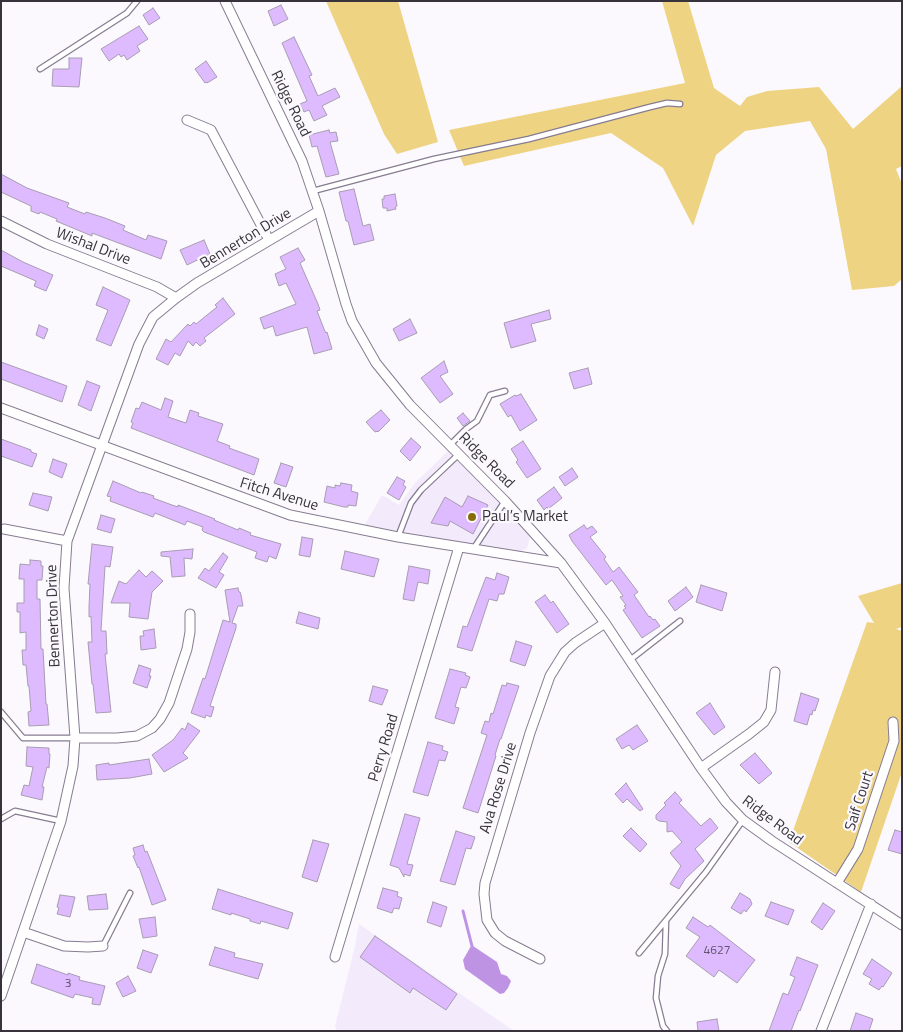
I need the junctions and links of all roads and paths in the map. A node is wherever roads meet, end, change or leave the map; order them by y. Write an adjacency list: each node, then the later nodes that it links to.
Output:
1 (136, 1): 3 (lane)
2 (225, 1): 6 (street, Ridge Road)
3 (40, 69)
4 (680, 104): 6 (lane)
5 (186, 120): 9 (street)
6 (313, 191): 7 (street, Ridge Road)
7 (319, 212): 9 (street, Bennerton Drive); 13 (street, Ridge Road)
8 (1, 221): 10 (street, Wishal Drive)
9 (269, 240): 10 (street, Bennerton Drive)
10 (176, 298): 14 (street, Bennerton Drive)
11 (505, 390): 13 (lane)
12 (1, 408): 14 (street, Fitch Avenue)
13 (450, 445): 15 (street, Ridge Road)
14 (102, 446): 18 (street, Fitch Avenue); 19 (street, Bennerton Drive)
15 (459, 454): 16 (street, Ridge Road); 18 (lane)
16 (506, 501): 21 (lane); 22 (street, Ridge Road)
17 (4, 529): 19 (street)
18 (398, 537): 20 (street, Fitch Avenue)
19 (67, 541): 30 (street, Bennerton Drive)
20 (459, 547): 21 (street, Fitch Avenue); 43 (street, Perry Road)
21 (473, 549): 22 (street, Fitch Avenue)
22 (560, 562): 25 (street, Ridge Road)
23 (190, 614): 30 (street)
24 (680, 622): 26 (lane)
25 (605, 623): 26 (street, Ridge Road); 44 (street, Ava Rose Drive)
26 (630, 660): 31 (street, Ridge Road)
27 (775, 672): 31 (street)
28 (1, 712): 30 (lane)
29 (893, 722): 35 (street, Saif Court)
30 (75, 738): 34 (street, Bennerton Drive)
31 (701, 768): 33 (street, Ridge Road)
32 (1, 819): 34 (lane)
33 (743, 820): 35 (street, Ridge Road); 38 (lane)
34 (61, 821): 40 (street, Bennerton Drive)
35 (837, 883): 37 (street, Ridge Road)
36 (130, 893): 41 (lane)
37 (871, 904): 39 (street, Ridge Road); 47 (street)
38 (666, 921): 42 (lane); 46 (lane)
39 (902, 925)
40 (23, 932): 41 (street); 45 (street, Bennerton Drive)
41 (103, 946)
42 (639, 953)
43 (335, 957)
44 (540, 959)
45 (1, 996)
46 (666, 1031)
47 (821, 1031)

